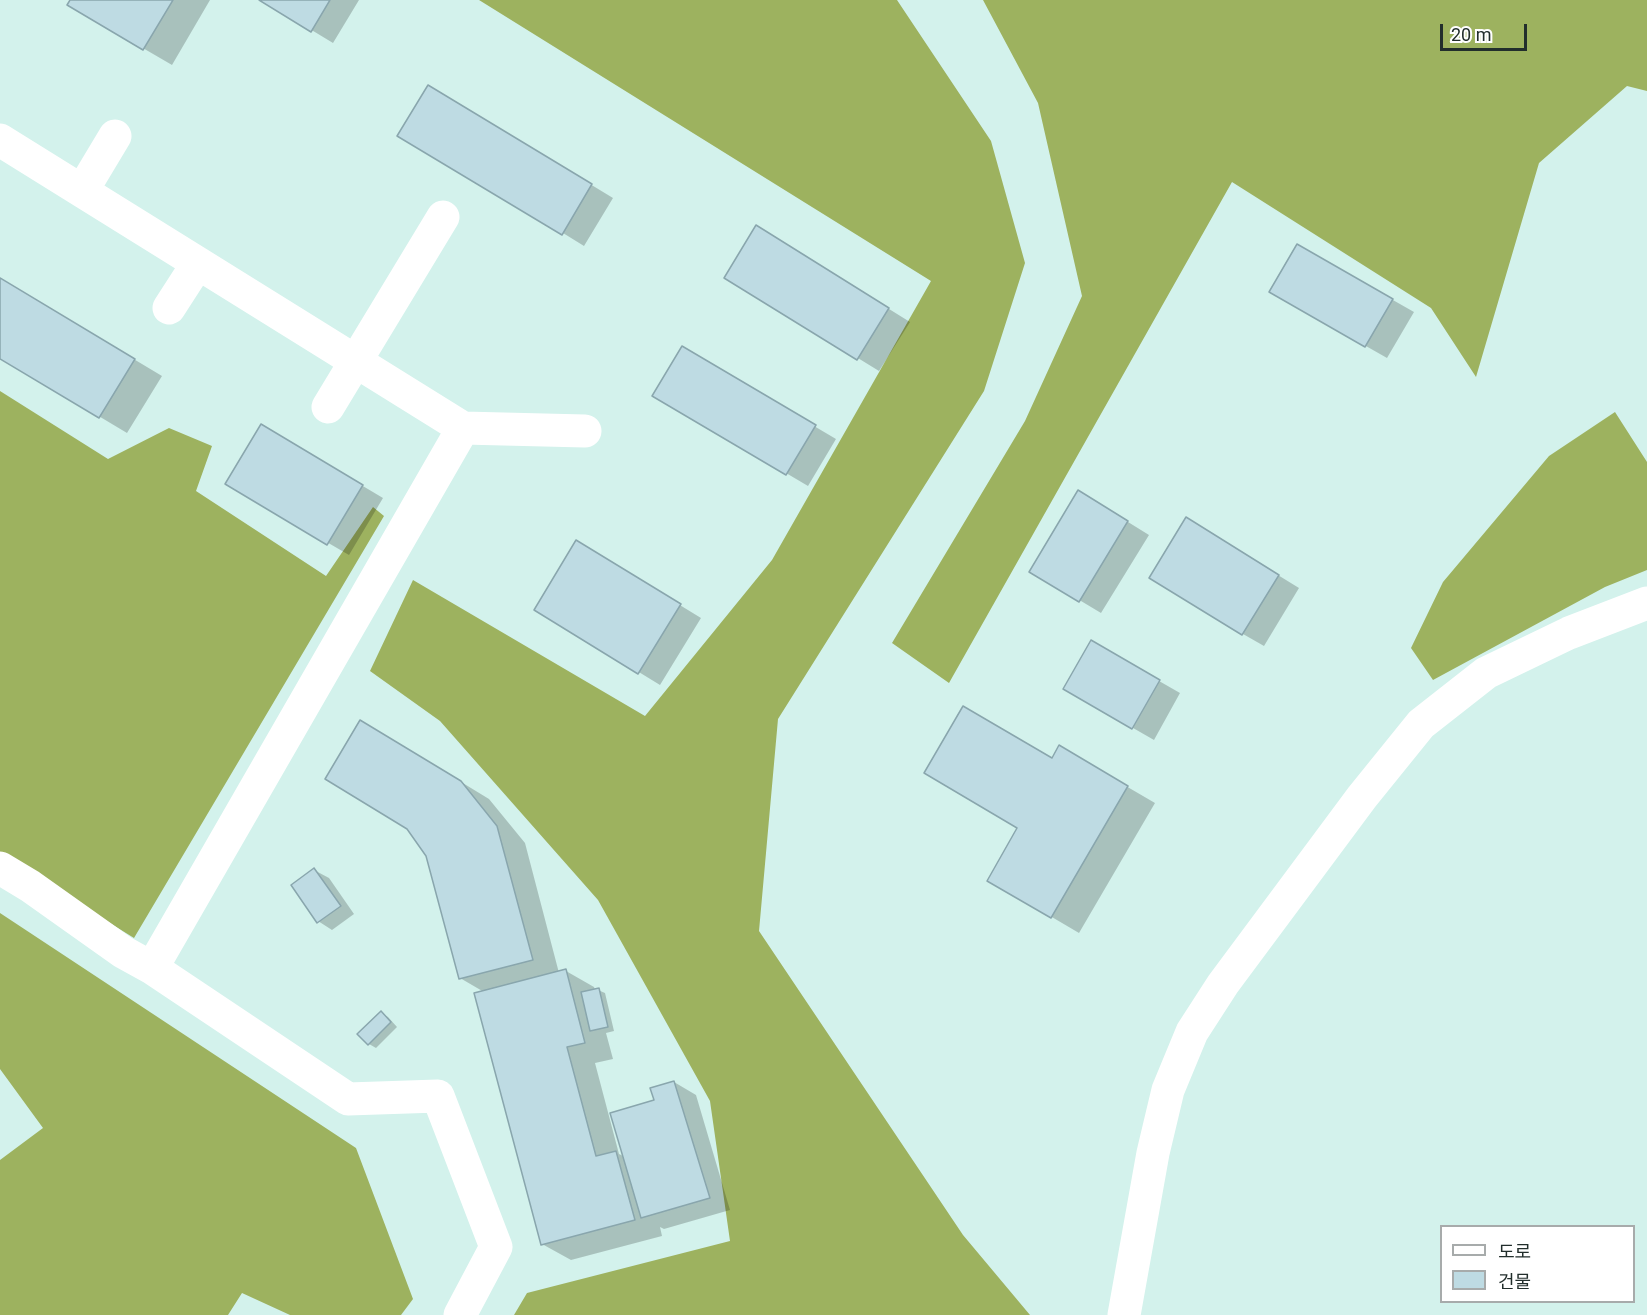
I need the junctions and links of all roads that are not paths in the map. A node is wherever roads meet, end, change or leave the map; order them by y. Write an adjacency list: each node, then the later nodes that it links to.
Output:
1 (115, 136): 3 (street)
2 (0, 140): 3 (street)
3 (82, 191): 5 (street)
4 (443, 217): 7 (street)
5 (198, 263): 6 (street); 7 (street)
6 (169, 308)
7 (357, 362): 8 (street); 9 (street)
8 (328, 407)
9 (463, 428): 10 (street); 13 (street)
10 (585, 431)
11 (1647, 603): 15 (street)
12 (0, 868): 13 (street)
13 (152, 968): 14 (street)
14 (460, 1315)
15 (1124, 1315)

